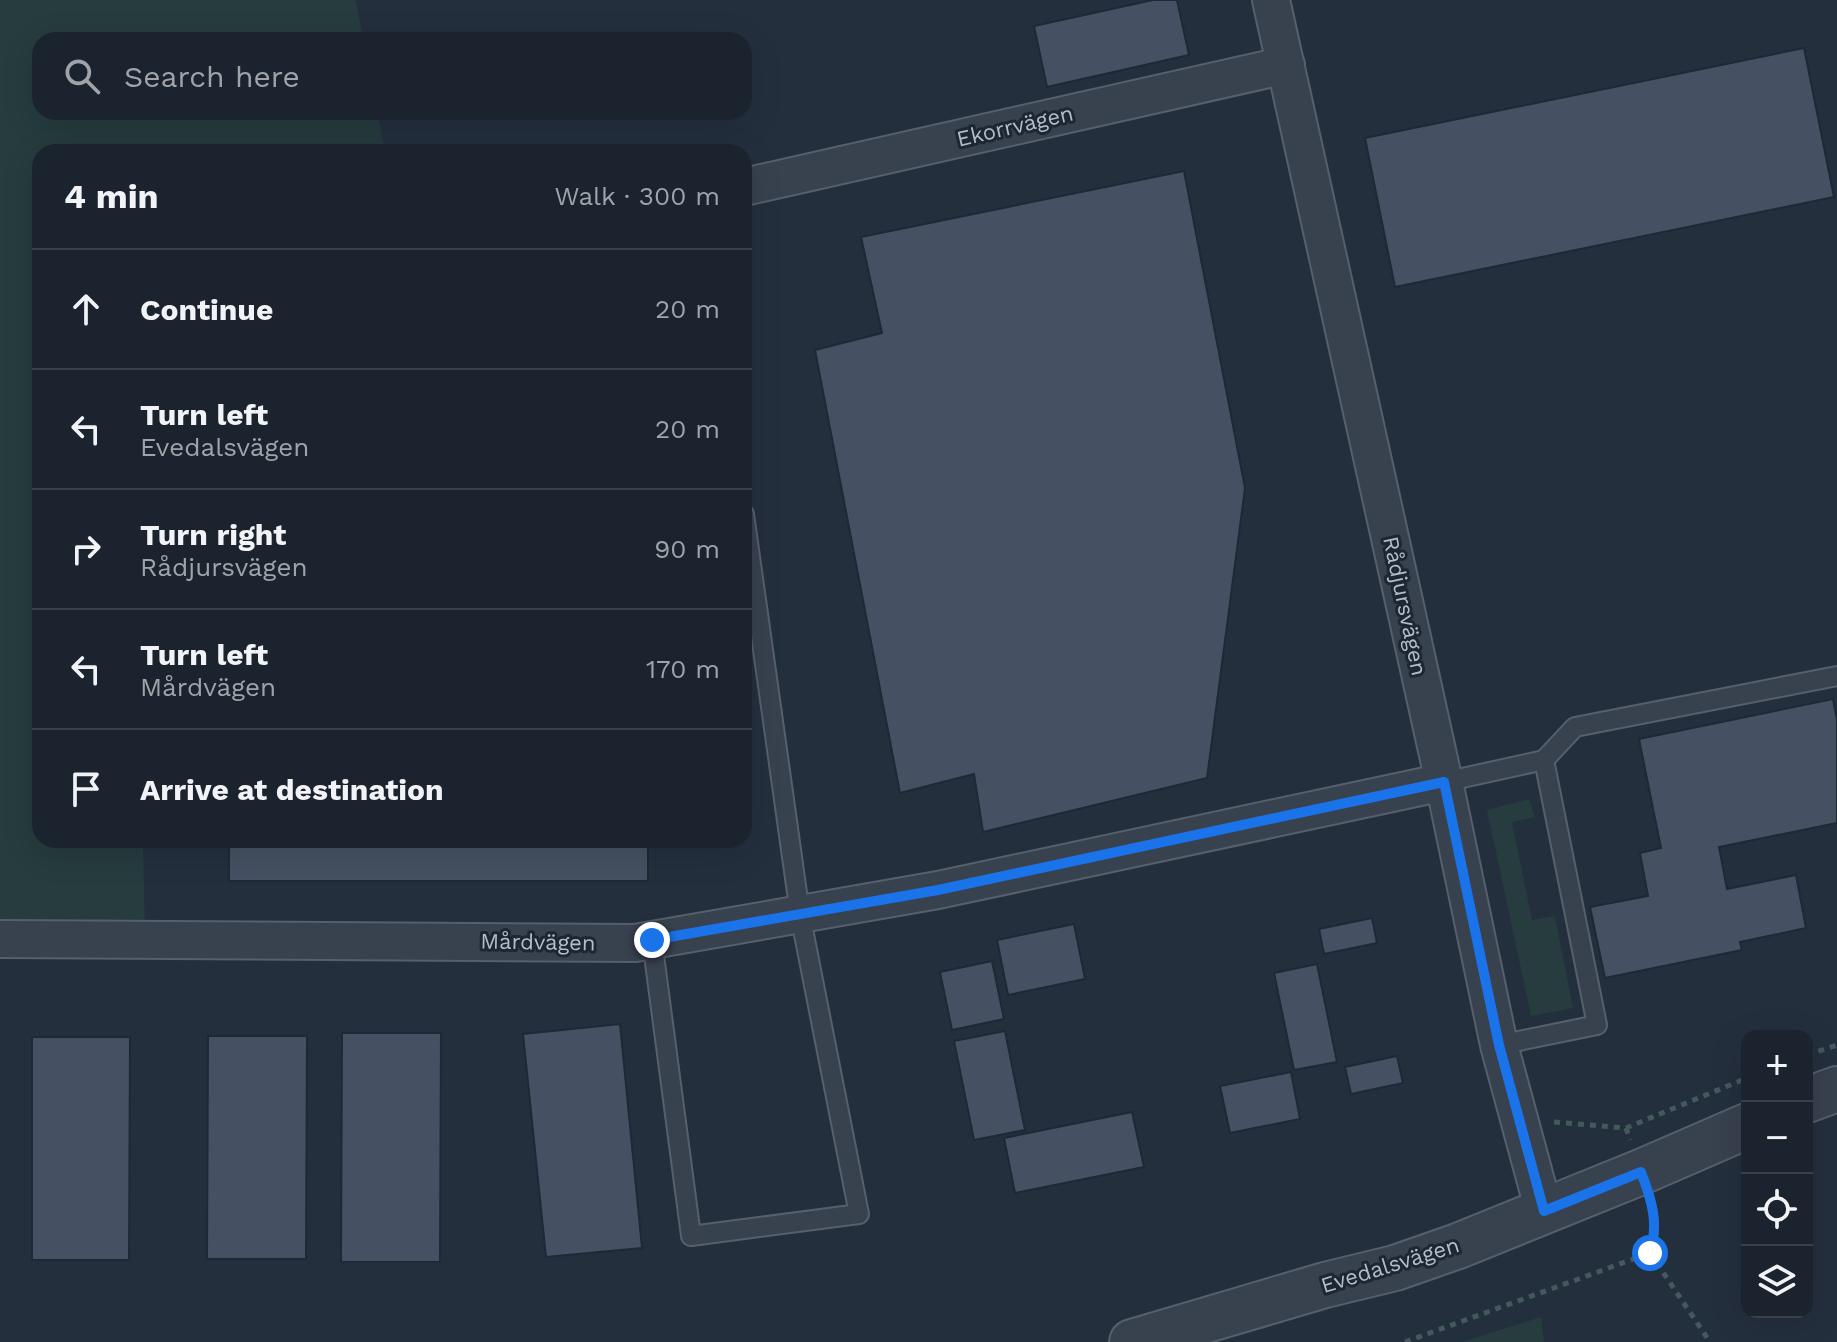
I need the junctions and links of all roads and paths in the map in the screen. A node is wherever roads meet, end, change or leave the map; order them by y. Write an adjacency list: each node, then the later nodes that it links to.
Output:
1 (1271, 0): 2 (street, Rådjursvägen)
2 (1286, 65): 3 (street, Ekorrvägen); 7 (street, Rådjursvägen)
3 (752, 185)
4 (752, 571): 8 (lane)
5 (1837, 676): 6 (lane)
6 (1544, 760): 7 (lane); 11 (lane)
7 (1444, 782): 8 (street, Mårdvägen); 11 (street, Rådjursvägen)
8 (800, 914): 10 (street, Mårdvägen); 10 (lane)
9 (0, 939): 10 (street, Mårdvägen)
10 (652, 940)
11 (1499, 1045): 20 (street, Rådjursvägen)
12 (1837, 1045): 13 (path)
13 (1813, 1053)
14 (1741, 1080): 20 (path)
15 (1837, 1089): 16 (street)
16 (1813, 1098)
17 (1837, 1114): 18 (street)
18 (1813, 1121)
19 (1741, 1129): 22 (street, Evedalsvägen)
20 (1522, 1132): 23 (street, Rådjursvägen)
21 (1741, 1143): 22 (street, Evedalsvägen)
22 (1641, 1172): 23 (street, Evedalsvägen); 24 (path)
23 (1544, 1211): 25 (street, Evedalsvägen)
24 (1650, 1253): 26 (path); 27 (path)
25 (1132, 1342)
26 (1405, 1342)
27 (1710, 1342)

